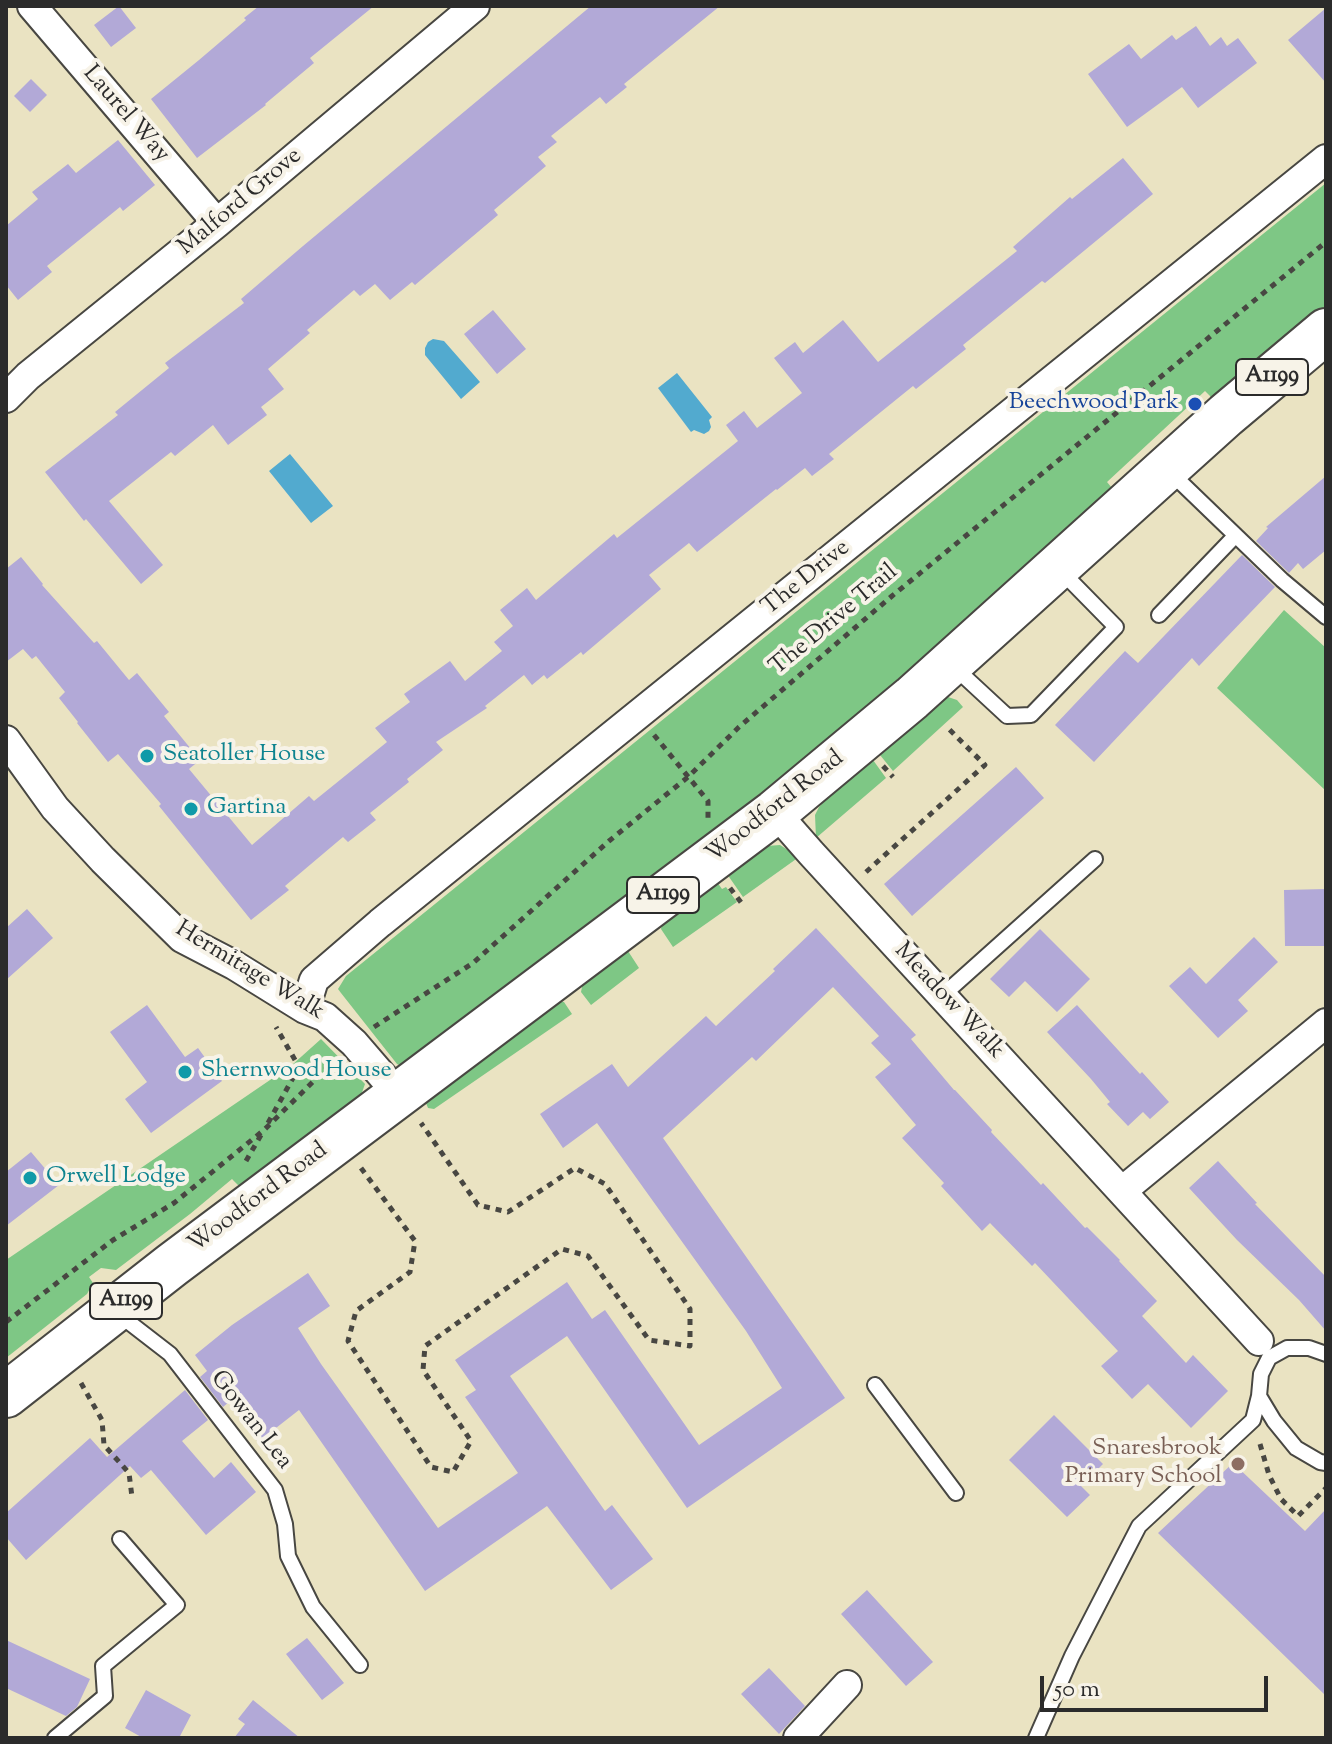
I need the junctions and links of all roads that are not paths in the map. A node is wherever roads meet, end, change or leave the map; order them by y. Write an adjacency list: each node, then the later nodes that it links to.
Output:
1 (32, 6): 4 (street, Laurel Way)
2 (475, 6): 4 (street, Malford Grove)
3 (1326, 159): 17 (street, The Drive)
4 (217, 223): 6 (street, Malford Grove)
5 (1326, 332): 7 (main road, Woodford Road / A1199)
6 (6, 398)
7 (1166, 468): 8 (lane); 9 (main road, Woodford Road / A1199)
8 (1235, 536): 10 (lane); 11 (lane)
9 (1057, 567): 12 (main road, Woodford Road / A1199); 12 (lane)
10 (1159, 615)
11 (1326, 617)
12 (950, 663): 14 (main road, Woodford Road / A1199)
13 (6, 740): 17 (street, Hermitage Walk)
14 (775, 812): 16 (street, Meadow Walk); 19 (main road, Woodford Road / A1199)
15 (1095, 859): 16 (lane)
16 (942, 996): 20 (street, Meadow Walk)
17 (305, 1009): 19 (street, Hermitage Walk)
18 (1326, 1023): 20 (street)
19 (408, 1109): 21 (main road, Woodford Road / A1199)
20 (1122, 1191): 22 (street, Meadow Walk)
21 (113, 1311): 25 (main road, Woodford Road / A1199); 30 (lane, Gowan Lea)
22 (1264, 1349): 23 (lane); 26 (lane)
23 (1326, 1354)
24 (875, 1385): 28 (lane)
25 (6, 1395)
26 (1259, 1396): 27 (lane); 34 (lane)
27 (1326, 1463)
28 (956, 1493)
29 (120, 1539): 32 (lane)
30 (360, 1665)
31 (847, 1685): 33 (street)
32 (55, 1738)
33 (798, 1738)
34 (1036, 1738)

